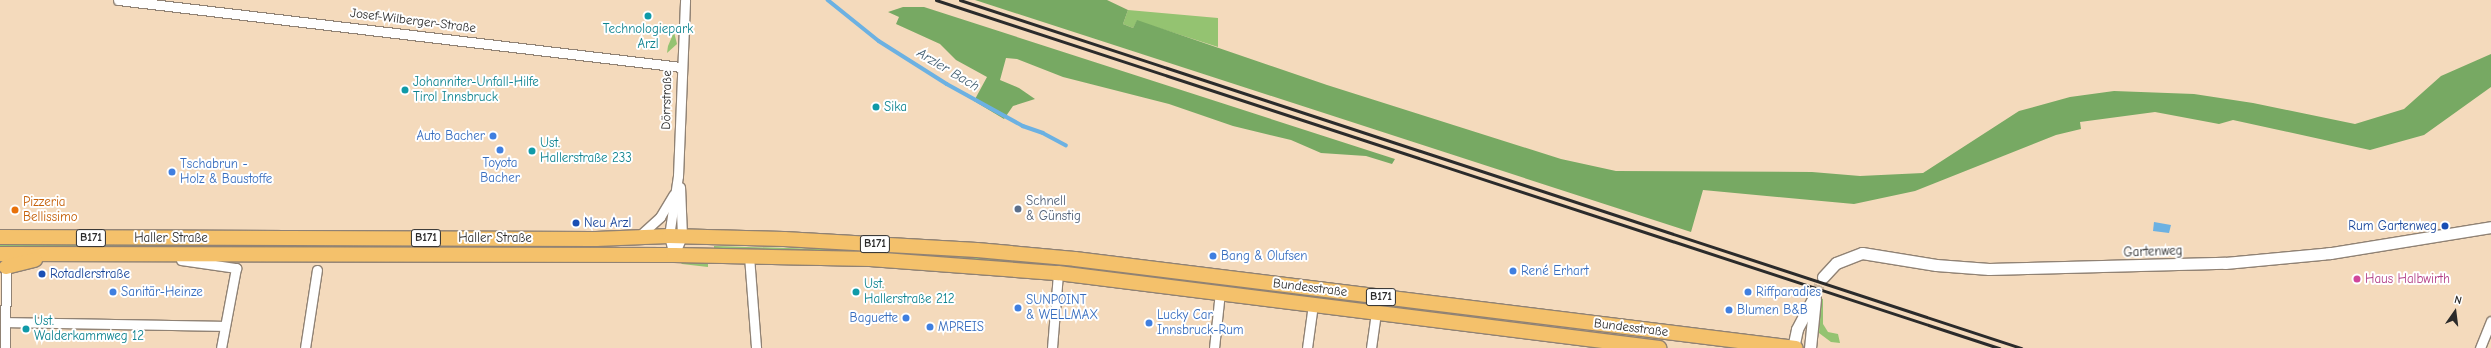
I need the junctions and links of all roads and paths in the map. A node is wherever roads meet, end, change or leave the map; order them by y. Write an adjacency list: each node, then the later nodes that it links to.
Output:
1 (118, 0): 3 (street, Josef-Wilberger-Straße)
2 (685, 0): 3 (street, Dörrstraße)
3 (681, 67): 4 (street, Dörrstraße)
4 (678, 176): 5 (street, Dörrstraße); 7 (street, Dörrstraße)
5 (676, 191): 7 (street, Dörrstraße); 9 (street, Dörrstraße)
6 (2491, 227): 18 (street, Gartenweg)
7 (676, 236): 9 (main road, Haller Straße / B171); 10 (main road, Haller Straße / B171); 12 (street, Dörrstraße)
8 (0, 237): 9 (main road, Haller Straße / B171)
9 (638, 238)
10 (966, 249): 34 (main road, Bundesstraße / B171)
11 (150, 255): 12 (main road, Haller Straße / B171); 14 (main road, Haller Straße / B171); 24 (street, Haller Straße)
12 (674, 255): 13 (main road, Haller Straße / B171)
13 (749, 256): 15 (main road, Haller Straße / B171); 28 (street)
14 (3, 260): 22 (street)
15 (970, 265): 17 (main road, Bundesstraße / B171)
16 (317, 270): 27 (street)
17 (1058, 273): 19 (main road, Bundesstraße / B171); 29 (street)
18 (1823, 277)
19 (1220, 292): 20 (main road, Bundesstraße / B171); 30 (street)
20 (1313, 304): 21 (main road, Bundesstraße / B171); 31 (street)
21 (1376, 312): 32 (street); 33 (main road, Bundesstraße / B171)
22 (4, 316): 24 (street); 25 (street)
23 (2491, 321): 36 (street)
24 (224, 326): 26 (street)
25 (5, 348)
26 (221, 348)
27 (304, 348)
28 (756, 348)
29 (1052, 348)
30 (1214, 348)
31 (1307, 348)
32 (1371, 348)
33 (1659, 348)
34 (1794, 348): 35 (street)
35 (1810, 348)
36 (2480, 348)

